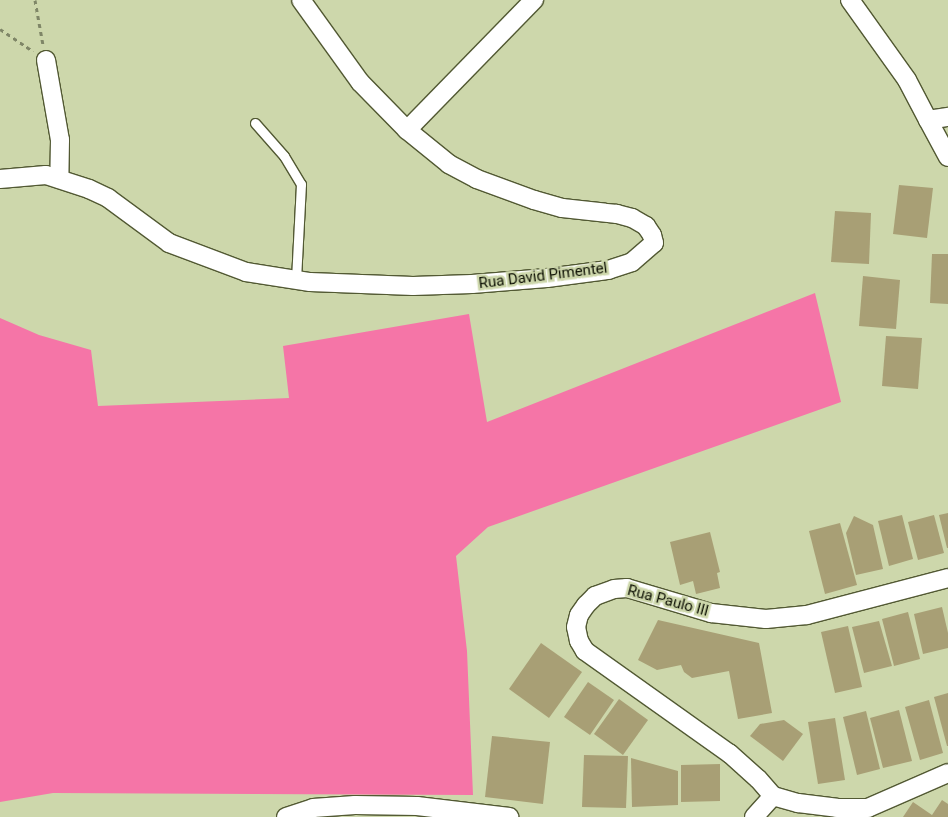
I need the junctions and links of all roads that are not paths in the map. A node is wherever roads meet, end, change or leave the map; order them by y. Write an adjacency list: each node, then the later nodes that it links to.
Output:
1 (301, 0): 8 (street, Rua David Pimentel)
2 (534, 0): 8 (street)
3 (850, 0): 6 (street)
4 (46, 60): 10 (street)
5 (948, 117): 6 (street)
6 (928, 120): 9 (street)
7 (255, 123): 12 (lane)
8 (407, 130): 12 (street, Rua David Pimentel)
9 (948, 158)
10 (59, 179): 11 (street, Rua David Pimentel); 12 (street, Rua David Pimentel)
11 (0, 180)
12 (296, 280)
13 (948, 578): 15 (street, Rua Paulo III)
14 (948, 772): 16 (street)
15 (773, 796): 16 (street); 19 (street)
16 (867, 812)
17 (286, 817): 18 (street)
18 (509, 817)
19 (754, 817)

